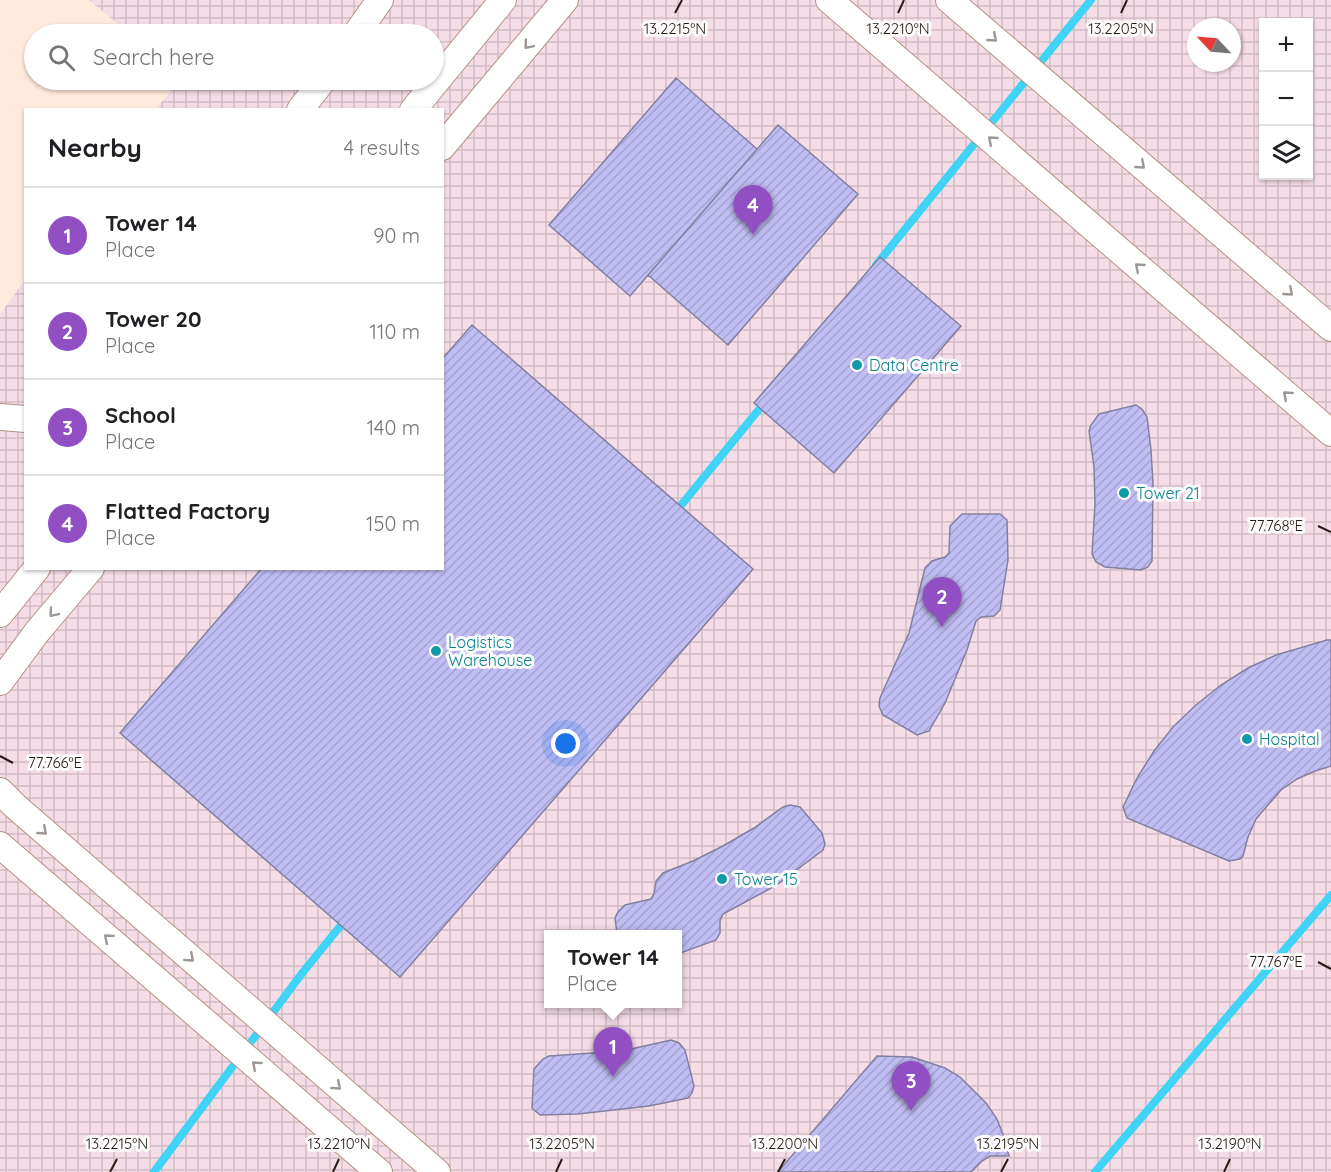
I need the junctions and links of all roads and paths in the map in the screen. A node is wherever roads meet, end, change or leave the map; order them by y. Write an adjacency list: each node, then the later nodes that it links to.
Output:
1 (380, 0): 6 (street)
2 (503, 0): 7 (street)
3 (565, 0): 12 (street, one-way to 12)
4 (829, 0): 16 (street, one-way to 4)
5 (949, 0): 13 (street, one-way to 13)
6 (363, 24)
7 (444, 72)
8 (315, 90): 10 (street)
9 (429, 90): 11 (street)
10 (302, 108)
11 (415, 108)
12 (444, 145)
13 (1331, 328)
14 (0, 417): 15 (street)
15 (24, 419)
16 (1331, 433)
17 (35, 570): 19 (street)
18 (89, 570): 20 (street, one-way to 20)
19 (0, 614)
20 (0, 682)
21 (0, 790): 24 (street, one-way to 24)
22 (0, 845): 23 (street, one-way to 22)
23 (379, 1172)
24 (437, 1172)

